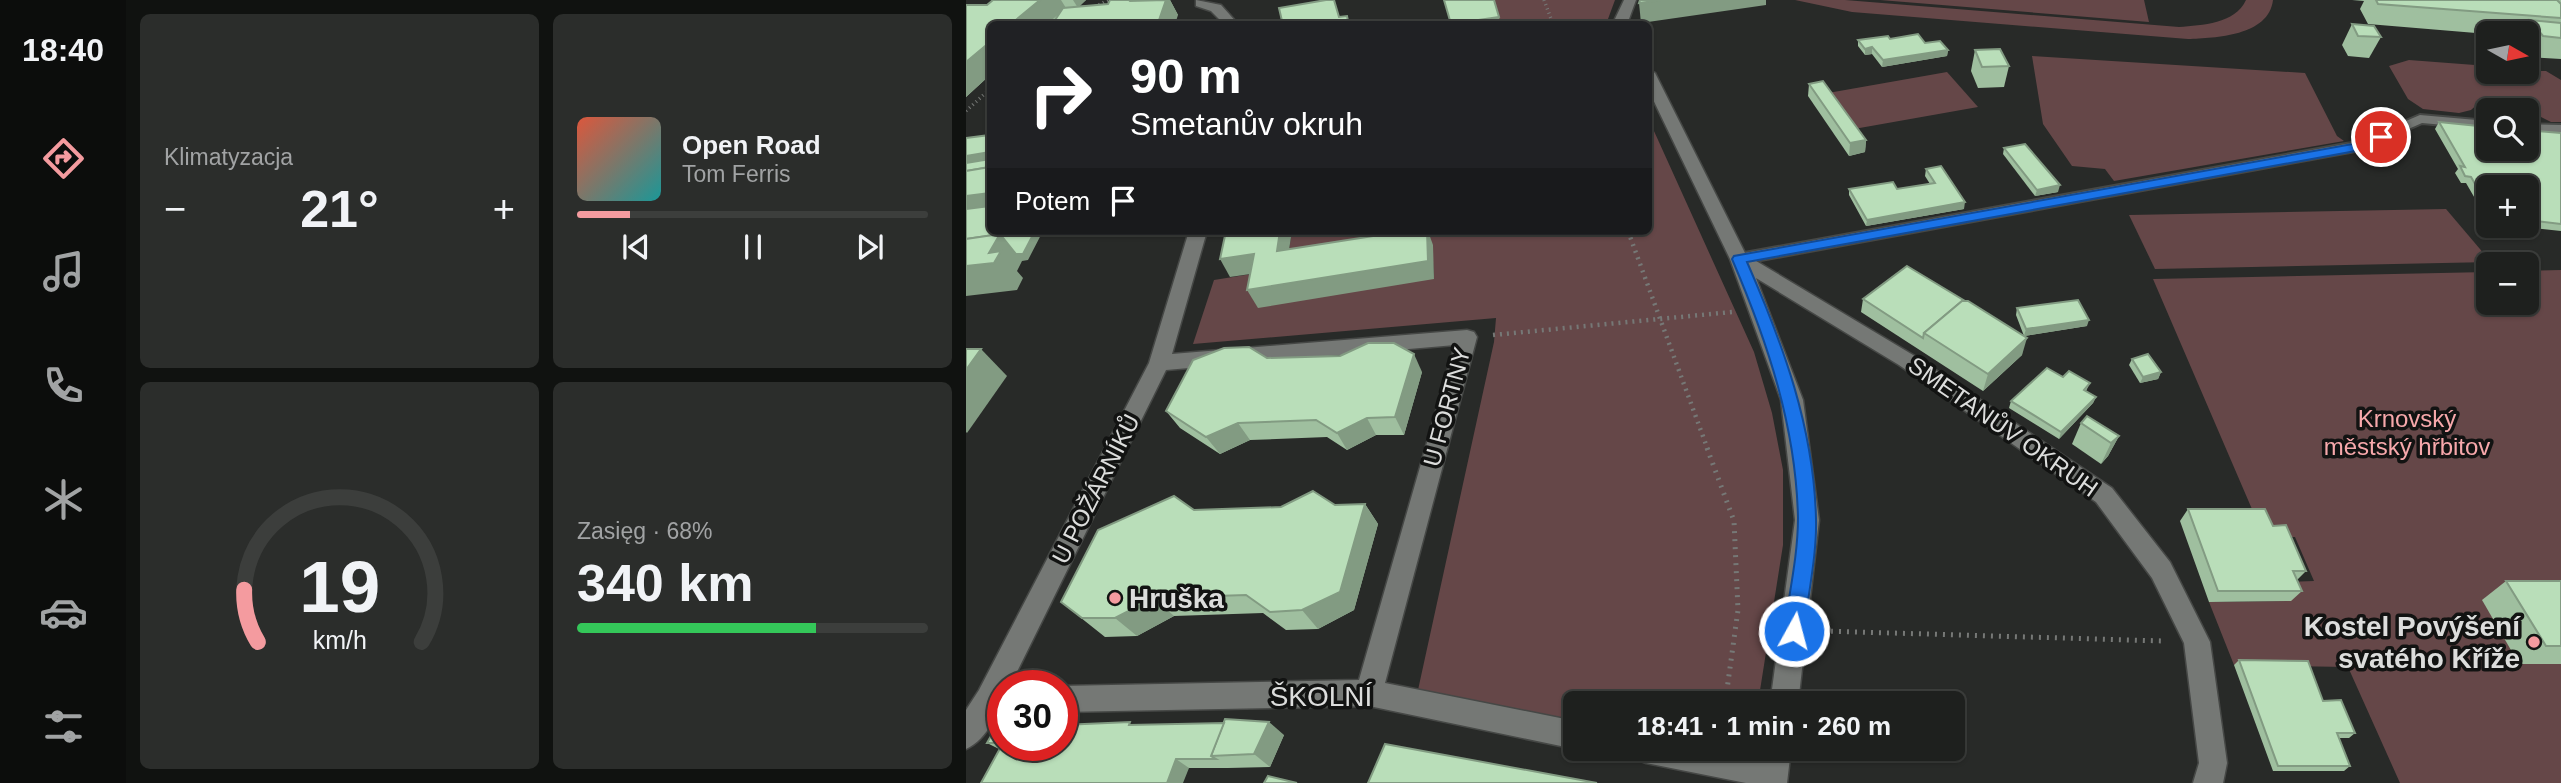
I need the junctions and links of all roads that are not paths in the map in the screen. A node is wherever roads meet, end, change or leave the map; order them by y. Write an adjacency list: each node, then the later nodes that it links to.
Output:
1 (1630, 0): 4 (street)
2 (1201, 3): 3 (street)
3 (1228, 21)
4 (1623, 21)
5 (1652, 81): 10 (street)
6 (2476, 124): 10 (lane)
7 (2539, 128): 8 (lane)
8 (2561, 129)
9 (1197, 235): 11 (street, U POŽÁRNÍKŮ)
10 (1739, 259): 13 (street); 21 (street, SMETANŮV OKRUH)
11 (1159, 363): 12 (street, U POŽÁRNÍKŮ); 14 (street, U FORTNY)
12 (1011, 670)
13 (1786, 691)
14 (1369, 693): 15 (street, ŠKOLNÍ); 17 (street, ŠKOLNÍ)
15 (1078, 699)
16 (987, 710): 18 (street, U POŽÁRNÍKŮ)
17 (1563, 732)
18 (966, 735)
19 (1723, 761): 20 (street)
20 (1774, 769)
21 (2208, 783)

